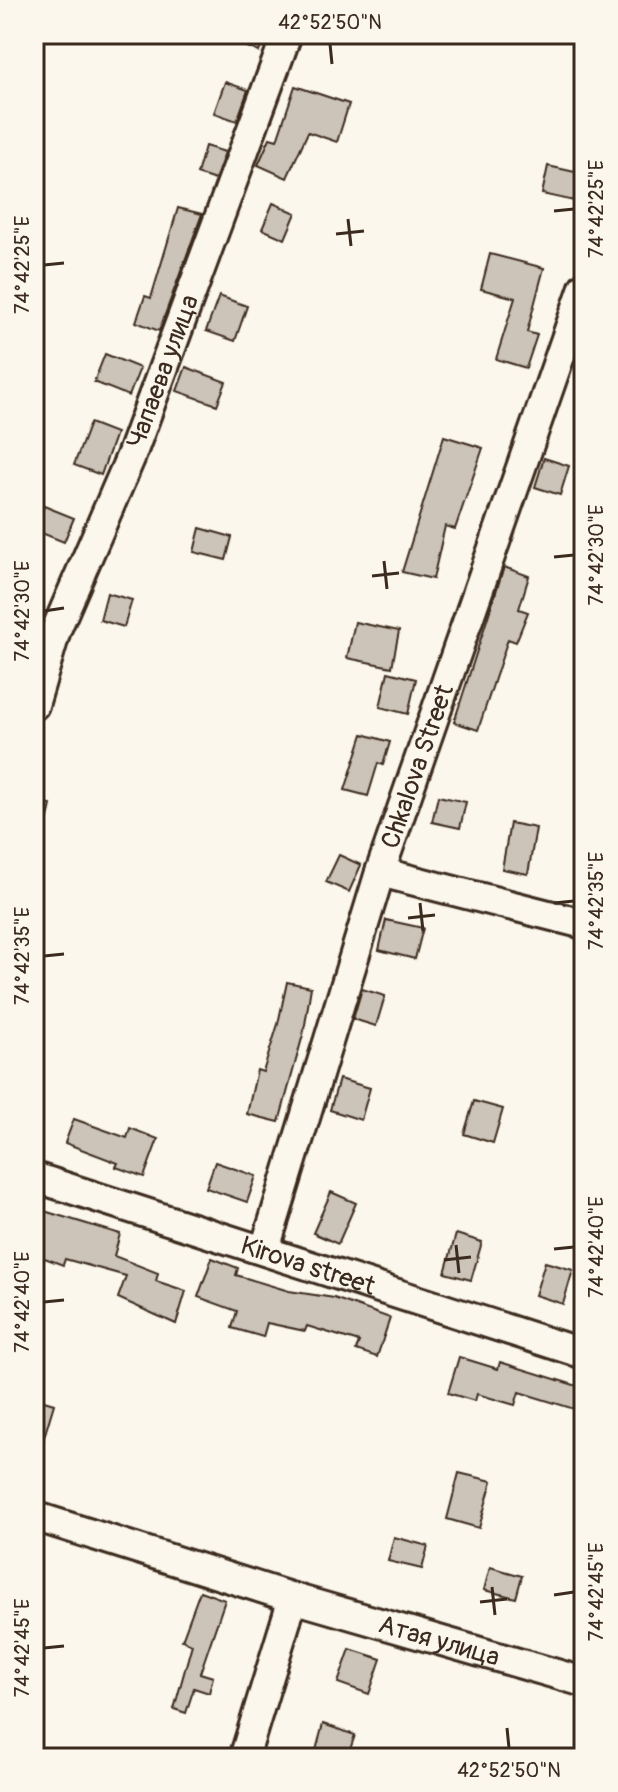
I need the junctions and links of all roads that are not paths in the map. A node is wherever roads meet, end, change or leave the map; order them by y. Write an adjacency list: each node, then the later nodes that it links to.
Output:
1 (287, 34): 3 (street, Чапаева улица)
2 (584, 287): 4 (street, Chkalova Street)
3 (34, 705)
4 (380, 872): 5 (street); 7 (street, Chkalova Street)
5 (584, 924)
6 (34, 1177): 7 (street, Kirova street)
7 (265, 1249): 8 (street, Kirova street)
8 (584, 1354)
9 (34, 1516): 10 (street, Атая улица)
10 (293, 1598): 11 (street, Атая улица); 12 (street)
11 (584, 1682)
12 (244, 1758)

